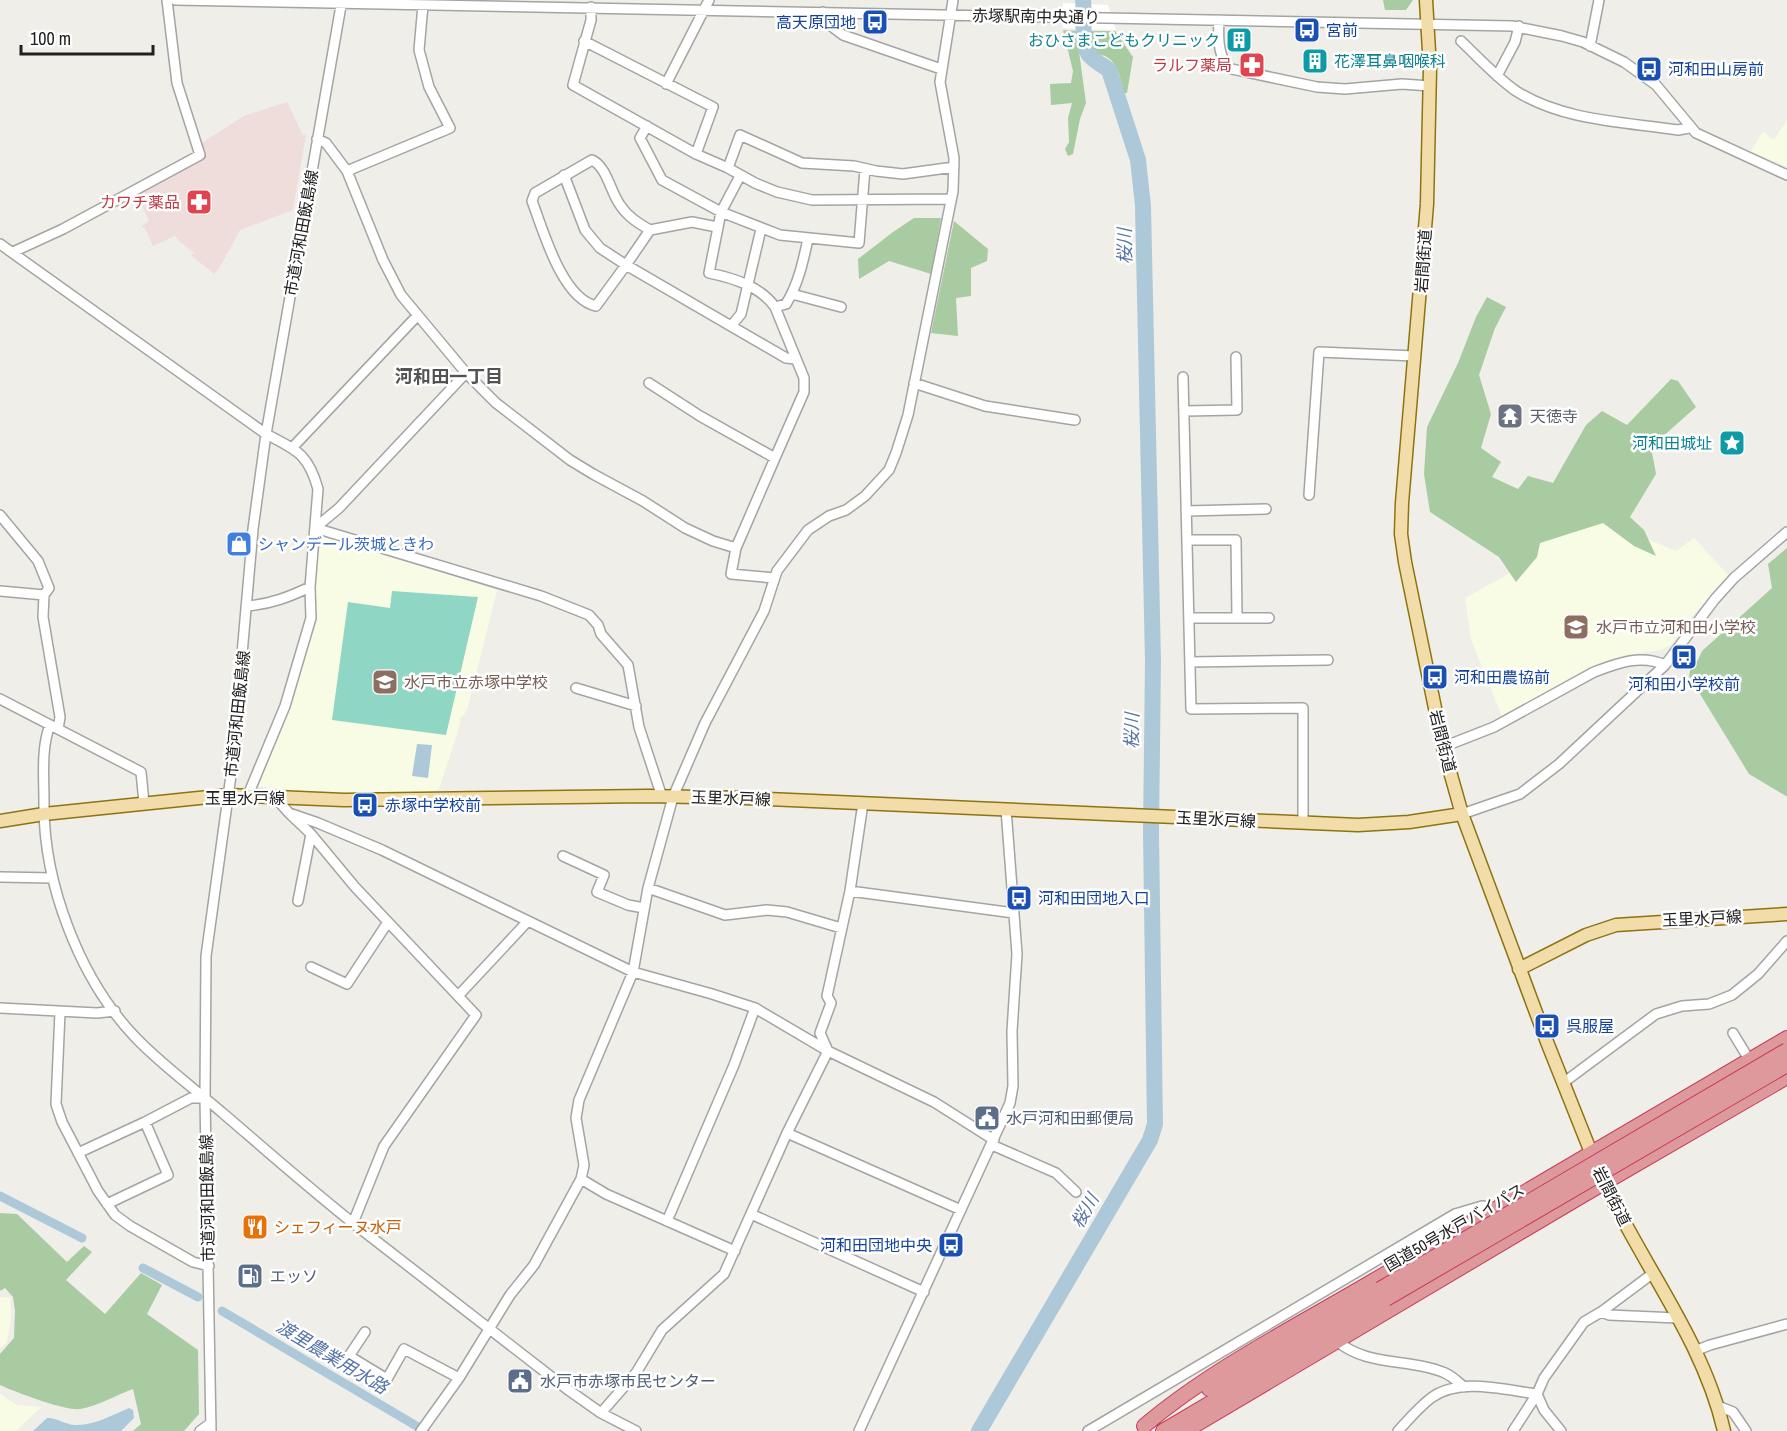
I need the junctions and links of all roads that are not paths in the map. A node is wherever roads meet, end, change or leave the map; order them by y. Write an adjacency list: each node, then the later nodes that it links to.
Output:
1 (167, 0): 45 (street)
2 (175, 0): 7 (street, 赤塚駅南中央通り)
3 (791, 0): 13 (street)
4 (953, 0): 15 (street)
5 (1426, 0): 17 (main road, 岩間街道)
6 (1599, 0): 21 (street)
7 (279, 1): 8 (street, 赤塚駅南中央通り)
8 (343, 1): 9 (street, 赤塚駅南中央通り); 28 (street, 市道河和田飯島線)
9 (420, 3): 10 (street, 赤塚駅南中央通り); 33 (street)
10 (561, 3): 12 (street, 赤塚駅南中央通り)
11 (706, 5): 12 (street, 赤塚駅南中央通り); 13 (street, 赤塚駅南中央通り); 24 (street)
12 (591, 7): 19 (street)
13 (795, 11): 14 (street, 赤塚駅南中央通り)
14 (823, 12): 15 (street, 赤塚駅南中央通り); 22 (street)
15 (950, 15): 16 (street, 赤塚駅南中央通り); 22 (street)
16 (1219, 20): 17 (street, 赤塚駅南中央通り); 25 (street)
17 (1429, 24): 18 (street, 赤塚駅南中央通り); 25 (main road, 岩間街道)
18 (1519, 26): 21 (street, 赤塚駅南中央通り); 23 (street)
19 (584, 41): 24 (street); 26 (street)
20 (1461, 41): 23 (street)
21 (1590, 46): 27 (street, 赤塚駅南中央通り)
22 (941, 69): 30 (street)
23 (1497, 76): 27 (street)
24 (666, 84): 29 (street)
25 (1430, 86): 53 (main road, 岩間街道)
26 (647, 126): 29 (street); 39 (street)
27 (1689, 128): 34 (street)
28 (317, 139): 33 (street); 62 (street, 市道河和田飯島線)
29 (696, 154): 31 (street)
30 (954, 167): 32 (street); 38 (street)
31 (728, 168): 32 (street); 36 (street)
32 (865, 169): 37 (street)
33 (347, 171): 51 (street)
34 (1787, 175)
35 (564, 176): 42 (street); 46 (street); 46 (street)
36 (740, 176): 37 (street); 39 (street)
37 (862, 200): 38 (street); 43 (street)
38 (951, 200): 59 (street)
39 (721, 212): 40 (street); 41 (street)
40 (717, 227): 42 (street); 47 (street)
41 (760, 229): 43 (street); 47 (street)
42 (650, 230): 46 (street)
43 (808, 239): 48 (street)
44 (0, 244): 45 (street)
45 (13, 252): 62 (street)
46 (626, 265): 52 (street)
47 (748, 287): 49 (street); 52 (street)
48 (792, 294): 49 (street); 50 (street)
49 (775, 307): 55 (street)
50 (841, 307)
51 (417, 316): 56 (street); 63 (street)
52 (731, 326): 55 (street)
53 (1415, 356): 65 (street); 88 (main road, 岩間街道)
54 (1236, 357): 60 (street)
55 (795, 359): 64 (street)
56 (466, 373): 69 (street); 72 (street)
57 (1184, 376): 60 (street)
58 (649, 383): 64 (street)
59 (914, 383): 61 (street); 73 (street)
60 (1184, 411): 67 (street)
61 (1075, 420)
62 (266, 434): 63 (street); 77 (street, 市道河和田飯島線)
63 (292, 448): 69 (street)
64 (775, 458): 72 (street)
65 (1310, 495)
66 (1266, 509): 67 (street)
67 (1186, 511): 71 (street)
68 (0, 515): 76 (street)
69 (315, 528): 74 (street); 86 (street)
70 (1787, 532): 83 (street)
71 (1187, 540): 78 (street); 79 (street)
72 (736, 548): 73 (street)
73 (774, 579): 92 (street)
74 (310, 587): 77 (street); 90 (street)
75 (0, 591): 76 (street)
76 (44, 595): 87 (street)
77 (247, 606): 89 (street, 市道河和田飯島線)
78 (1189, 618): 79 (street); 82 (street)
79 (1237, 618): 80 (street)
80 (1269, 618)
81 (1328, 660): 82 (street)
82 (1190, 662): 100 (street)
83 (1665, 665): 88 (street); 98 (street)
84 (576, 688): 86 (street)
85 (0, 699): 87 (street)
86 (636, 706): 92 (street)
87 (54, 727): 93 (street); 97 (street)
88 (1443, 747): 98 (main road, 岩間街道)
89 (228, 795): 90 (main road, 玉里水戸線); 93 (main road, 玉里水戸線); 131 (street, 市道河和田飯島線)
90 (248, 795): 91 (main road, 玉里水戸線)
91 (274, 796): 92 (main road, 玉里水戸線); 96 (street)
92 (668, 796): 94 (main road, 玉里水戸線); 105 (street)
93 (144, 803): 97 (main road, 玉里水戸線)
94 (863, 803): 95 (main road, 玉里水戸線); 106 (street)
95 (1006, 809): 100 (main road, 玉里水戸線); 109 (street)
96 (289, 813): 101 (street); 111 (street)
97 (44, 814): 99 (main road, 玉里水戸線); 104 (street)
98 (1462, 814): 100 (main road, 玉里水戸線); 116 (main road, 岩間街道)
99 (0, 821)
100 (1303, 823)
101 (311, 834): 107 (street); 112 (street)
102 (563, 856): 108 (street)
103 (0, 877): 104 (street)
104 (53, 878): 121 (street)
105 (648, 888): 108 (street); 113 (street)
106 (850, 891): 109 (street); 113 (street)
107 (298, 901)
108 (644, 908): 117 (street)
109 (1014, 913): 134 (street)
110 (1787, 914): 116 (main road, 玉里水戸線)
111 (528, 921): 117 (street); 118 (street)
112 (388, 922): 115 (street); 118 (street)
113 (841, 928): 126 (street)
114 (1787, 941): 130 (street)
115 (311, 967)
116 (1519, 969): 130 (main road, 岩間街道)
117 (633, 972): 120 (street); 137 (street)
118 (458, 996): 145 (street)
119 (0, 1008): 122 (street)
120 (755, 1008): 126 (street); 144 (street)
121 (115, 1011): 122 (street); 131 (street)
122 (60, 1012): 135 (street)
123 (1733, 1033): 127 (street)
124 (1787, 1038): 127 (highway)
125 (1787, 1050): 150 (highway, 国道50号水戸バイパス, bridge)
126 (828, 1052): 133 (street); 134 (street)
127 (1750, 1061): 136 (highway)
128 (1787, 1065): 150 (highway, 国道50号水戸バイパス, bridge)
129 (1787, 1077): 138 (highway)
130 (1563, 1083): 136 (main road, 岩間街道)
131 (205, 1098): 132 (street); 145 (street); 147 (street, 市道河和田飯島線)
132 (145, 1122): 135 (street); 140 (street)
133 (787, 1133): 142 (street); 143 (street)
134 (993, 1142): 139 (street); 142 (street)
135 (78, 1154): 140 (street)
136 (1592, 1155): 138 (main road, 岩間街道); 141 (highway)
137 (581, 1179): 144 (street); 154 (street)
138 (1604, 1183): 148 (main road, 岩間街道); 156 (highway)
139 (1076, 1192)
140 (107, 1204): 147 (street)
141 (1497, 1208): 165 (highway); 169 (street)
142 (961, 1210): 149 (street)
143 (751, 1214): 146 (street); 149 (street)
144 (667, 1221): 146 (street)
145 (353, 1223): 154 (street)
146 (735, 1251): 162 (street)
147 (209, 1266): 163 (street, 市道河和田飯島線)
148 (1652, 1274): 151 (street); 152 (main road, 岩間街道)
149 (924, 1292): 168 (street)
150 (1383, 1294): 165 (highway, 国道50号水戸バイパス); 170 (highway, 国道50号水戸バイパス)
151 (1600, 1312): 152 (street); 160 (street)
152 (1677, 1318): 157 (main road, 岩間街道)
153 (1787, 1323): 157 (street)
154 (489, 1328): 158 (street); 162 (street)
155 (365, 1332): 158 (street)
156 (1337, 1341): 159 (street); 171 (highway)
157 (1695, 1351): 161 (main road, 岩間街道)
158 (459, 1378): 164 (street)
159 (1464, 1387): 160 (street); 172 (street)
160 (1537, 1394): 173 (street); 174 (street)
161 (1718, 1406): 175 (main road, 岩間街道); 176 (street)
162 (601, 1413): 167 (street)
163 (211, 1427): 166 (street)
164 (423, 1429)
165 (1140, 1429)
166 (200, 1431)
167 (636, 1431)
168 (860, 1431)
169 (1088, 1431)
170 (1163, 1431)
171 (1185, 1431)
172 (1398, 1431)
173 (1514, 1431)
174 (1561, 1431)
175 (1724, 1431)
176 (1746, 1431)

